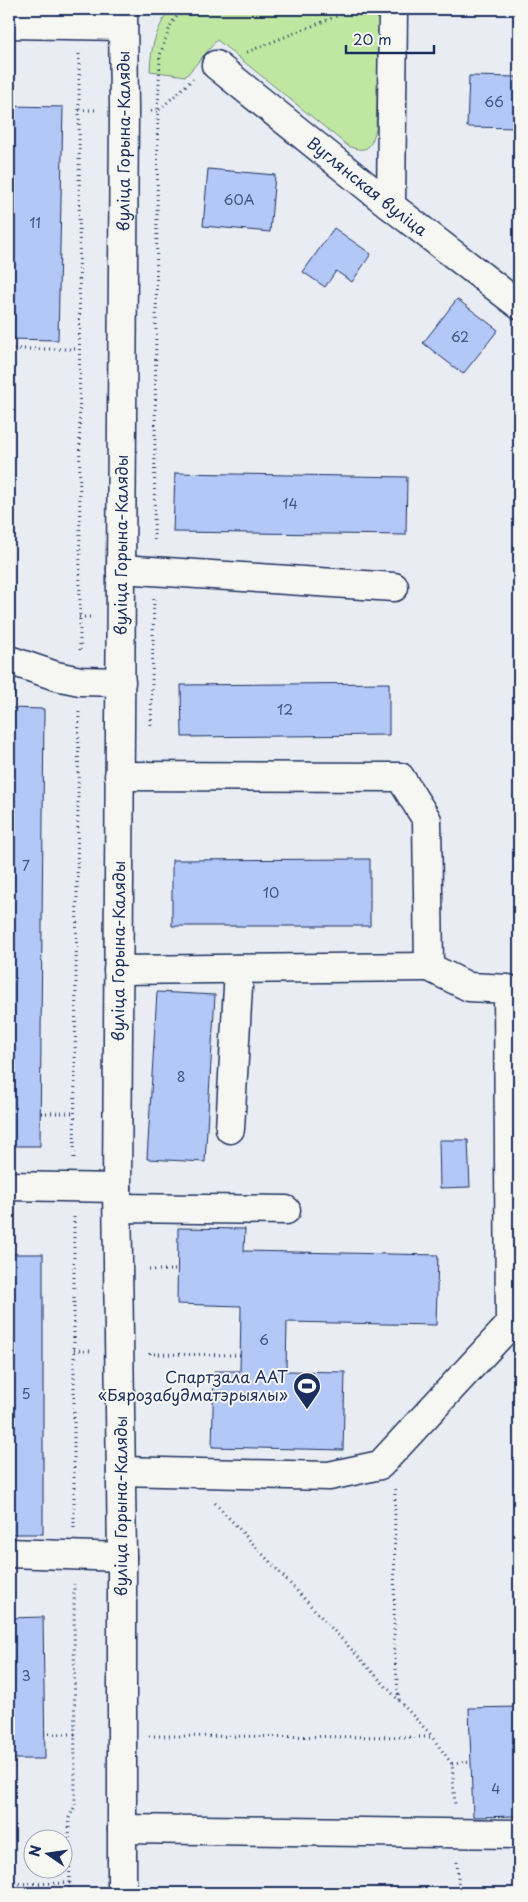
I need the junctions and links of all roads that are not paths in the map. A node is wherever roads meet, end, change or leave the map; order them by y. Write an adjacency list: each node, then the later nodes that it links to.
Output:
1 (394, 10): 5 (street)
2 (123, 17): 3 (street); 7 (street, вуліца Горына-Каляды)
3 (9, 24)
4 (216, 65): 5 (street, Вуглянская вуліца)
5 (391, 206): 6 (street, Вуглянская вуліца)
6 (519, 305)
7 (121, 569): 8 (street); 10 (street, вуліца Горына-Каляды)
8 (394, 587)
9 (9, 660): 10 (street)
10 (121, 682): 11 (street, вуліца Горына-Каляды)
11 (119, 776): 12 (street); 14 (street, вуліца Горына-Каляды)
12 (429, 967): 13 (street); 15 (street)
13 (239, 969): 14 (street); 16 (street)
14 (118, 970): 18 (street, вуліца Горына-Каляды)
15 (513, 989): 20 (street)
16 (230, 1129)
17 (9, 1186): 18 (street)
18 (118, 1198): 19 (street); 21 (street, вуліца Горына-Каляды)
19 (286, 1210)
20 (515, 1320): 21 (street)
21 (121, 1471): 23 (street, вуліца Горына-Каляды)
22 (9, 1553): 23 (street)
23 (122, 1557): 24 (street, вуліца Горына-Каляды)
24 (122, 1829): 25 (street); 26 (street, вуліца Горына-Каляды)
25 (519, 1834)
26 (122, 1893)

